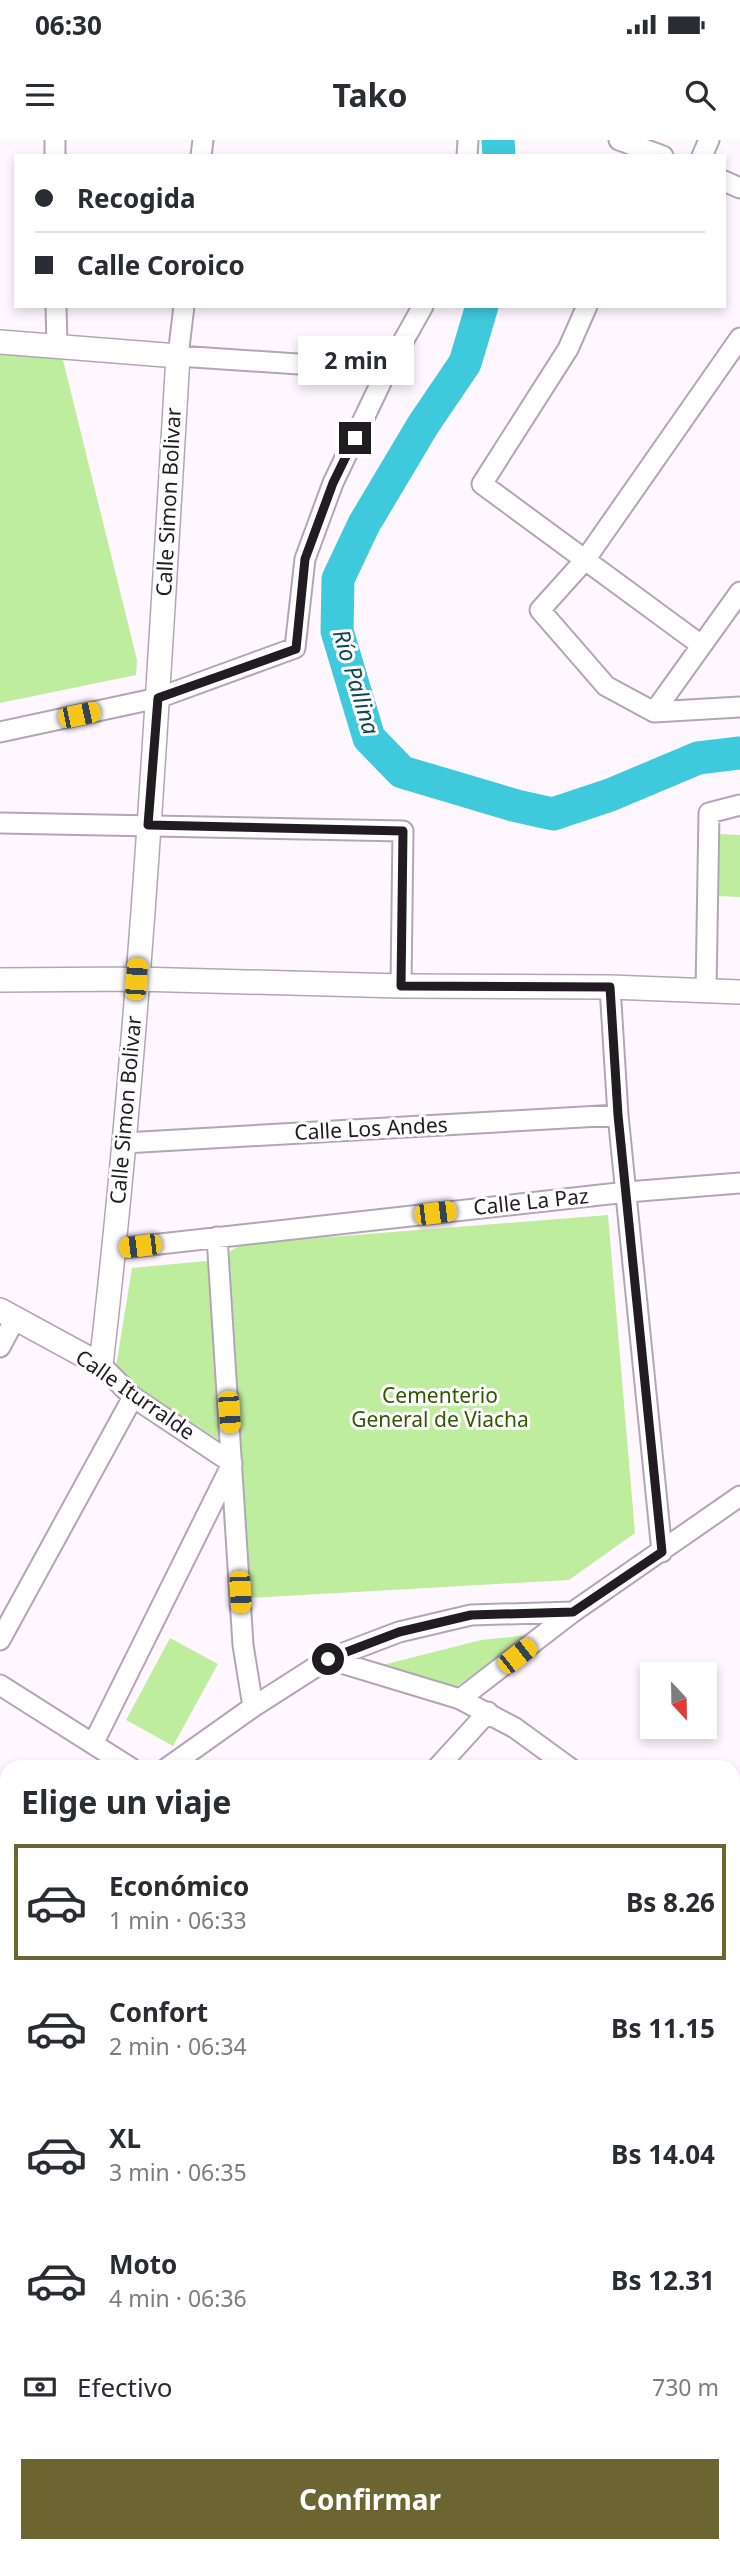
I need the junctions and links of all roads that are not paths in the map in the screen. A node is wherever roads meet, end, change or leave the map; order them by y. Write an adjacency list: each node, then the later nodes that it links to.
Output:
1 (619, 140): 2 (street)
2 (654, 154)
3 (56, 308): 9 (street)
4 (184, 308): 10 (street, Calle Simon Bolivar)
5 (421, 308): 11 (street)
6 (586, 308): 12 (street)
7 (740, 338): 12 (street)
8 (0, 342): 9 (main road)
9 (57, 345): 10 (main road)
10 (178, 356): 11 (street); 15 (main road, Calle Simon Bolivar)
11 (387, 370): 15 (street)
12 (585, 560): 14 (street); 17 (street)
13 (740, 592): 14 (street)
14 (701, 645): 17 (street)
15 (158, 698): 18 (street); 21 (main road, Calle Simon Bolivar)
16 (740, 707): 17 (street)
17 (653, 712)
18 (0, 732)
19 (740, 805): 26 (street)
20 (1, 824): 21 (street)
21 (148, 825): 22 (main road, Calle Simon Bolivar); 24 (street)
22 (136, 979): 23 (main road); 24 (main road); 29 (main road, Calle Simon Bolivar)
23 (0, 980)
24 (401, 986): 25 (main road)
25 (610, 987): 26 (main road); 28 (street)
26 (706, 991): 27 (main road)
27 (740, 992)
28 (618, 1115): 29 (street, Calle Los Andes); 31 (street)
29 (124, 1143): 33 (main road, Calle Simon Bolivar)
30 (740, 1183): 31 (street, Calle La Paz)
31 (627, 1192): 32 (street, Calle La Paz); 40 (street)
32 (216, 1237): 33 (street, Calle La Paz); 38 (street)
33 (115, 1249): 36 (main road, Calle Simon Bolivar)
34 (7, 1314): 35 (street); 36 (main road, Calle Iturralde)
35 (0, 1347)
36 (101, 1365): 37 (street, Calle Iturralde)
37 (133, 1397): 38 (street, Calle Iturralde); 42 (street)
38 (232, 1463): 46 (street); 48 (street)
39 (740, 1496): 40 (street)
40 (662, 1552): 41 (street)
41 (573, 1612): 43 (street); 45 (street)
42 (0, 1640)
43 (328, 1659): 45 (street); 46 (street)
44 (0, 1685): 48 (street)
45 (460, 1699): 47 (street)
46 (253, 1707): 50 (street)
47 (488, 1712): 51 (street); 52 (street)
48 (93, 1744): 49 (street)
49 (118, 1760)
50 (178, 1760)
51 (444, 1760)
52 (559, 1760)

